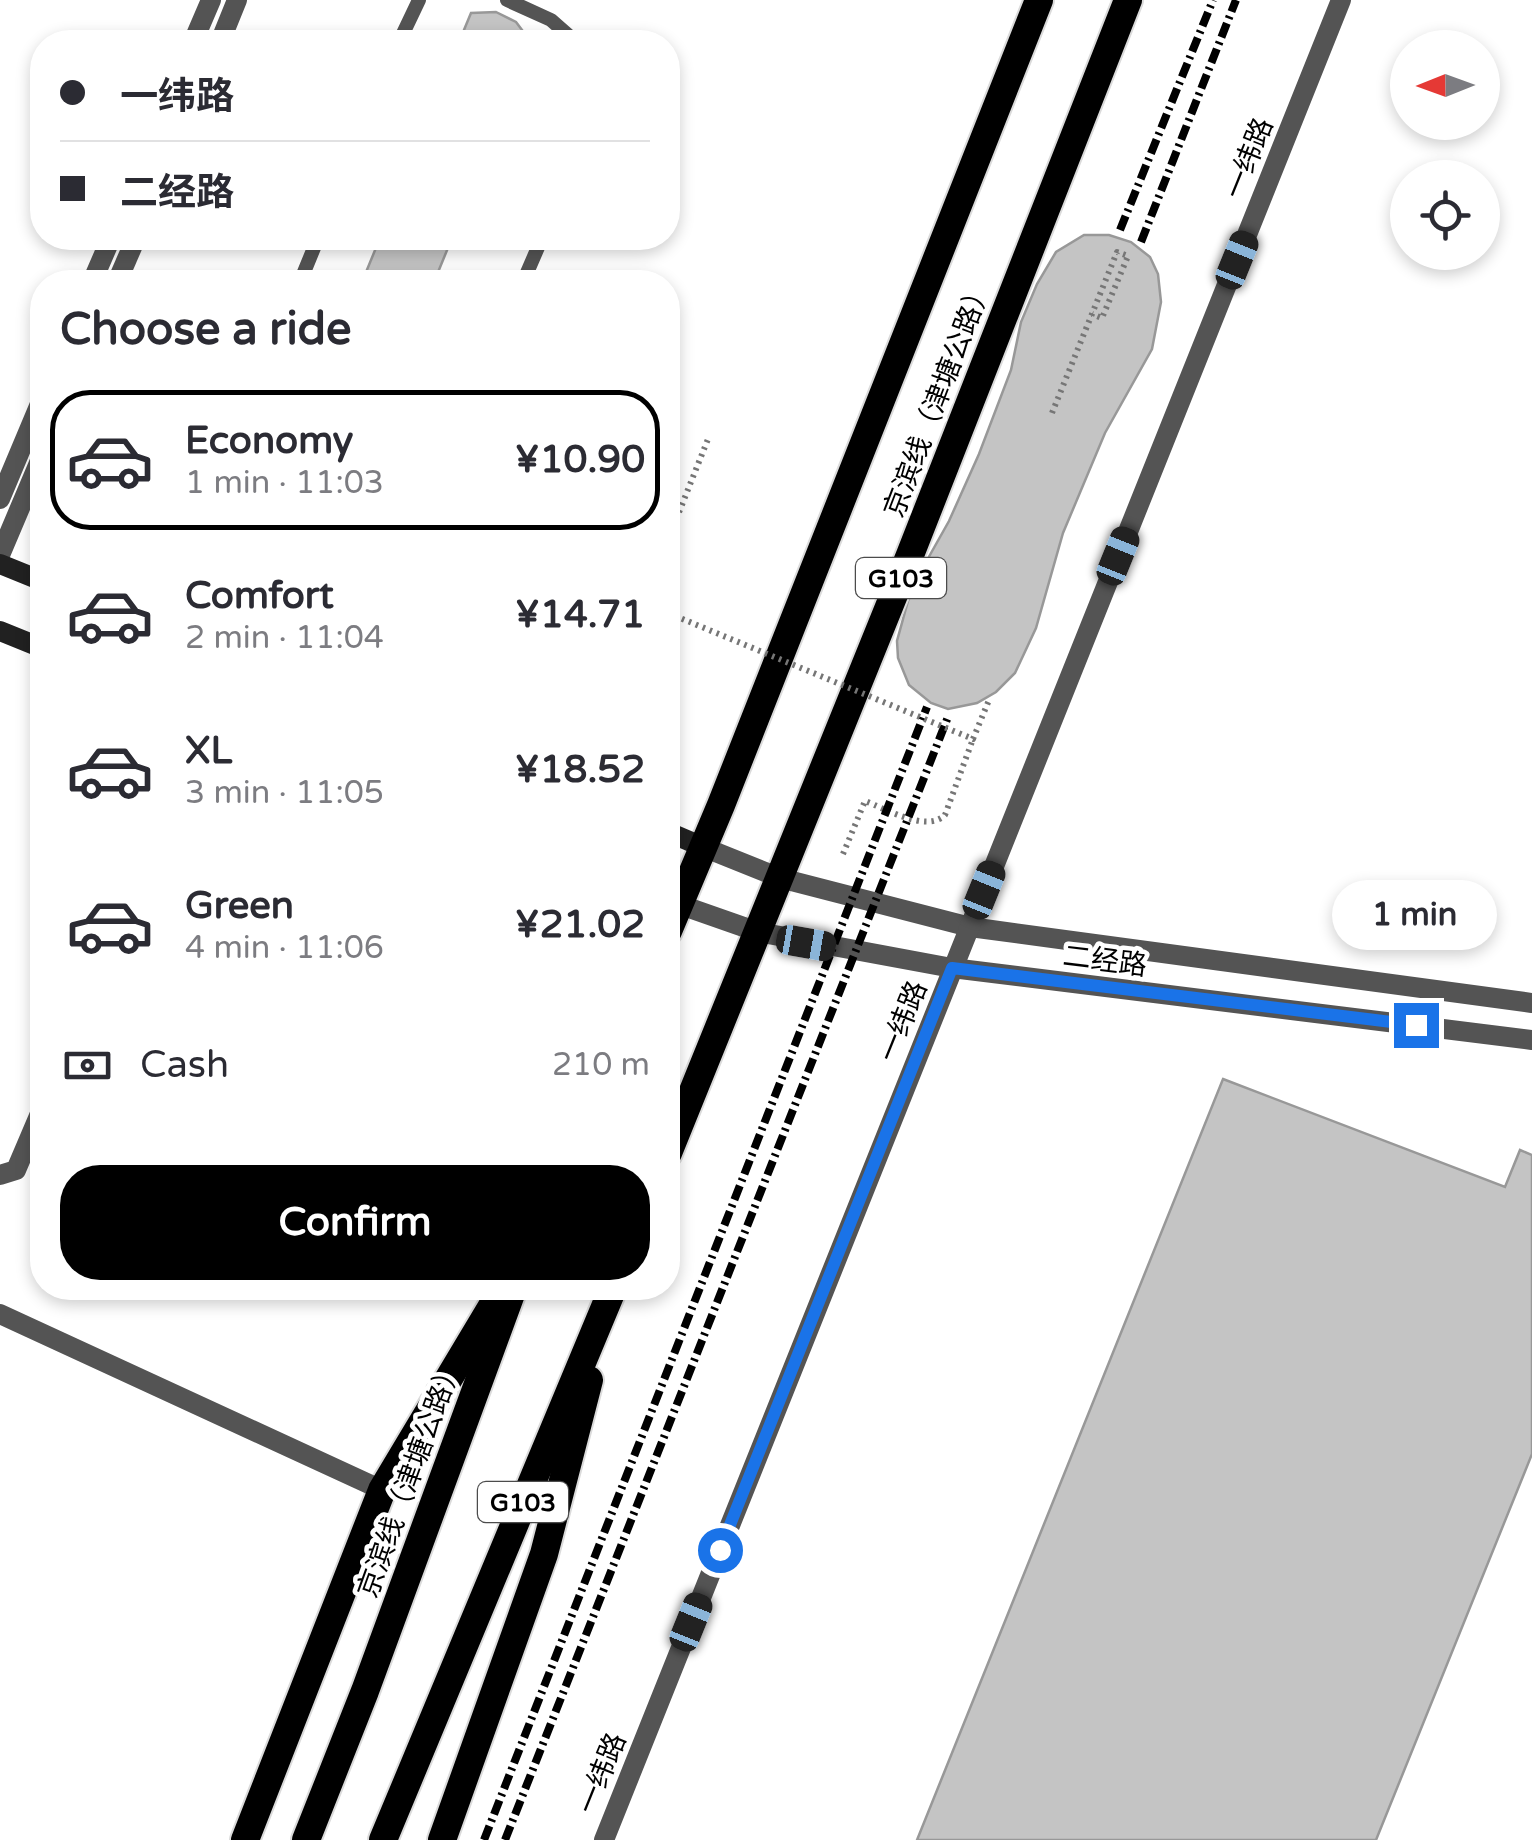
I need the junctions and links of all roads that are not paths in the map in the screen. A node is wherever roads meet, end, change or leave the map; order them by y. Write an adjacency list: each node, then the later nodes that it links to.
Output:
1 (211, 0): 8 (street)
2 (238, 0): 9 (street)
3 (419, 0): 10 (lane)
4 (507, 0): 11 (lane)
5 (1040, 0): 21 (highway, 京滨线（津塘公路） / G103)
6 (1128, 0): 22 (highway, 京滨线（津塘公路） / G103)
7 (1342, 0): 25 (street, 一纬路)
8 (198, 30)
9 (225, 30)
10 (405, 30)
11 (562, 30)
12 (30, 426): 14 (street)
13 (30, 485): 15 (street)
14 (2, 490)
15 (0, 556)
16 (0, 564): 17 (main road)
17 (30, 576)
18 (0, 631): 19 (main road)
19 (30, 643)
20 (680, 837): 21 (main road)
21 (703, 847): 22 (street, 二经路); 23 (highway, 京滨线（津塘公路） / G103)
22 (780, 878): 25 (street, 二经路); 26 (highway, 京滨线（津塘公路） / G103)
23 (680, 888)
24 (680, 904): 26 (street, 二经路)
25 (970, 926): 27 (street, 一纬路); 28 (street, 二经路)
26 (758, 932): 27 (street, 二经路); 30 (highway, 京滨线（津塘公路） / G103)
27 (952, 968): 29 (street, 二经路); 43 (street, 一纬路)
28 (1532, 1002)
29 (1532, 1040)
30 (680, 1124)
31 (30, 1137): 32 (street)
32 (0, 1175)
33 (496, 1300): 38 (highway)
34 (510, 1300): 40 (highway, 京滨线（津塘公路） / G103)
35 (608, 1300): 41 (highway, G103)
36 (610, 1300): 42 (highway)
37 (0, 1314): 38 (street)
38 (382, 1490): 39 (highway)
39 (245, 1840)
40 (306, 1840)
41 (383, 1840)
42 (442, 1840)
43 (604, 1840)

